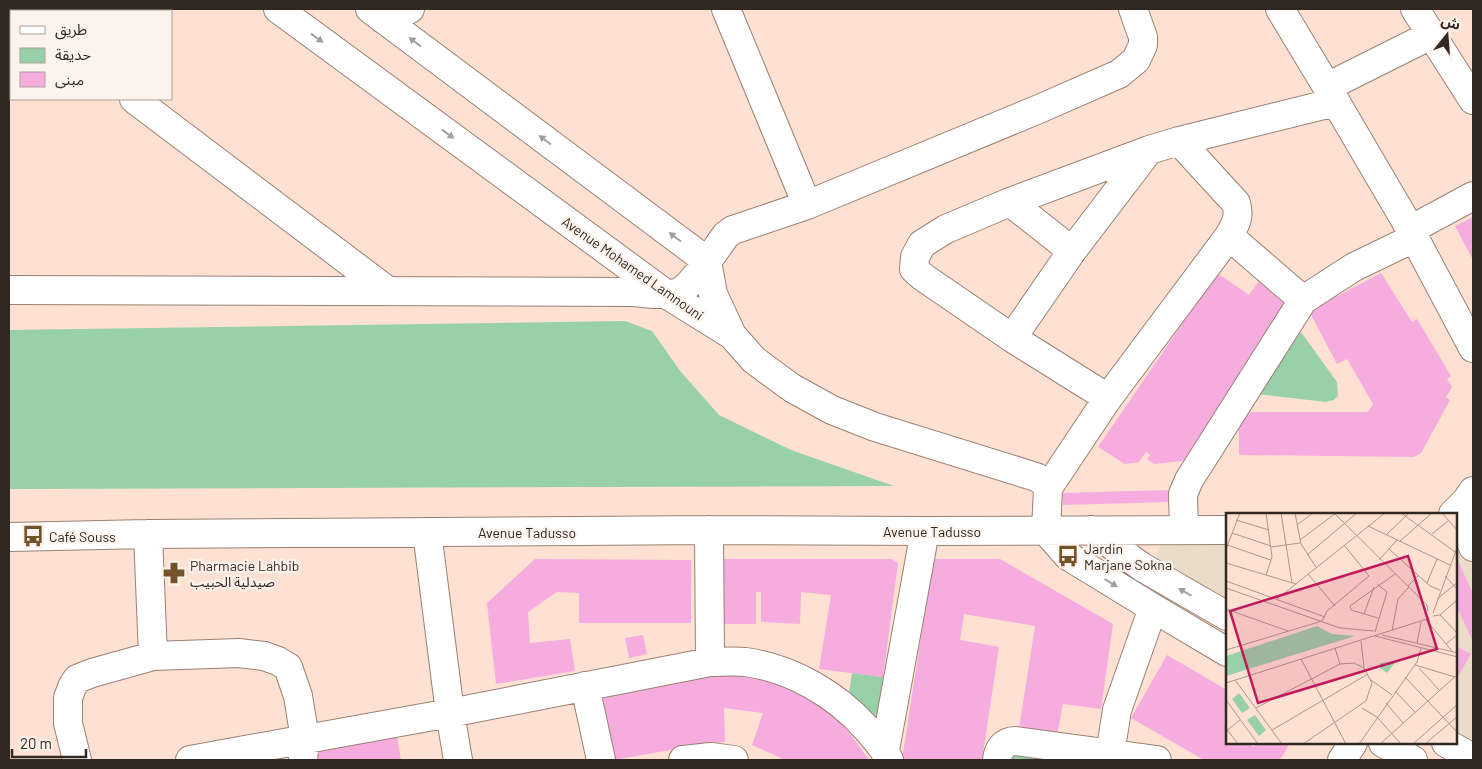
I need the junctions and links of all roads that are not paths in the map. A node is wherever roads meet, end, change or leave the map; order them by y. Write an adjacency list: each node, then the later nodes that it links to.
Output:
1 (278, 9): 23 (street, Avenue Mohamed Lamnouni, one-way to 23)
2 (410, 9): 7 (street)
3 (726, 9): 16 (street)
4 (1133, 9): 16 (street)
5 (1280, 9): 9 (street)
6 (1415, 9): 8 (street)
7 (377, 14): 20 (street, one-way to 7)
8 (1431, 35): 9 (street); 11 (street)
9 (1332, 95): 12 (street); 17 (street)
10 (135, 100): 22 (street)
11 (1473, 100)
12 (1180, 141): 13 (street); 18 (street)
13 (1149, 150): 15 (street); 19 (street)
14 (1473, 196): 17 (street)
15 (1010, 202): 19 (street); 26 (street)
16 (808, 205): 20 (street)
17 (1412, 234): 24 (street); 27 (street)
18 (1229, 236): 24 (street); 28 (street)
19 (1072, 252): 26 (street)
20 (707, 261): 23 (street); 25 (street, Avenue Mohamed Lamnouni)
21 (9, 290): 22 (street)
22 (388, 291): 23 (street)
23 (666, 294): 25 (street, Avenue Mohamed Lamnouni)
24 (1302, 300): 34 (street)
25 (732, 335): 29 (street)
26 (1012, 338): 28 (street)
27 (1473, 348)
28 (1108, 398): 29 (street)
29 (1048, 488): 37 (street)
30 (1473, 491): 31 (street)
31 (1464, 528)
32 (709, 530): 36 (street, Avenue Tadusso); 38 (street, Avenue Tadusso); 45 (street)
33 (1091, 530): 34 (street, Avenue Tadusso); 37 (street, Avenue Tadusso); 42 (street, one-way to 33)
34 (1184, 530): 35 (street, Avenue Tadusso)
35 (1226, 530)
36 (925, 531): 37 (street, Avenue Tadusso); 53 (street)
37 (1046, 531): 41 (street, one-way to 41)
38 (427, 532): 39 (street, Avenue Tadusso); 47 (street)
39 (148, 534): 40 (street, Avenue Tadusso); 44 (street)
40 (9, 537)
41 (1152, 608): 43 (street); 52 (street)
42 (1226, 615)
43 (1226, 651)
44 (152, 656): 51 (street); 56 (street)
45 (710, 662): 46 (street); 53 (street)
46 (585, 686): 47 (street); 59 (street)
47 (450, 713): 51 (street); 58 (street)
48 (1352, 744): 63 (street)
49 (1386, 744): 64 (street)
50 (1448, 744): 54 (street)
51 (304, 750): 57 (street)
52 (1110, 754): 61 (street); 62 (street)
53 (887, 755)
54 (1473, 758)
55 (719, 759): 60 (street)
56 (76, 760)
57 (190, 760)
58 (458, 760)
59 (601, 760)
60 (682, 760)
61 (997, 760)
62 (1157, 760)
63 (1342, 760)
64 (1413, 760)

